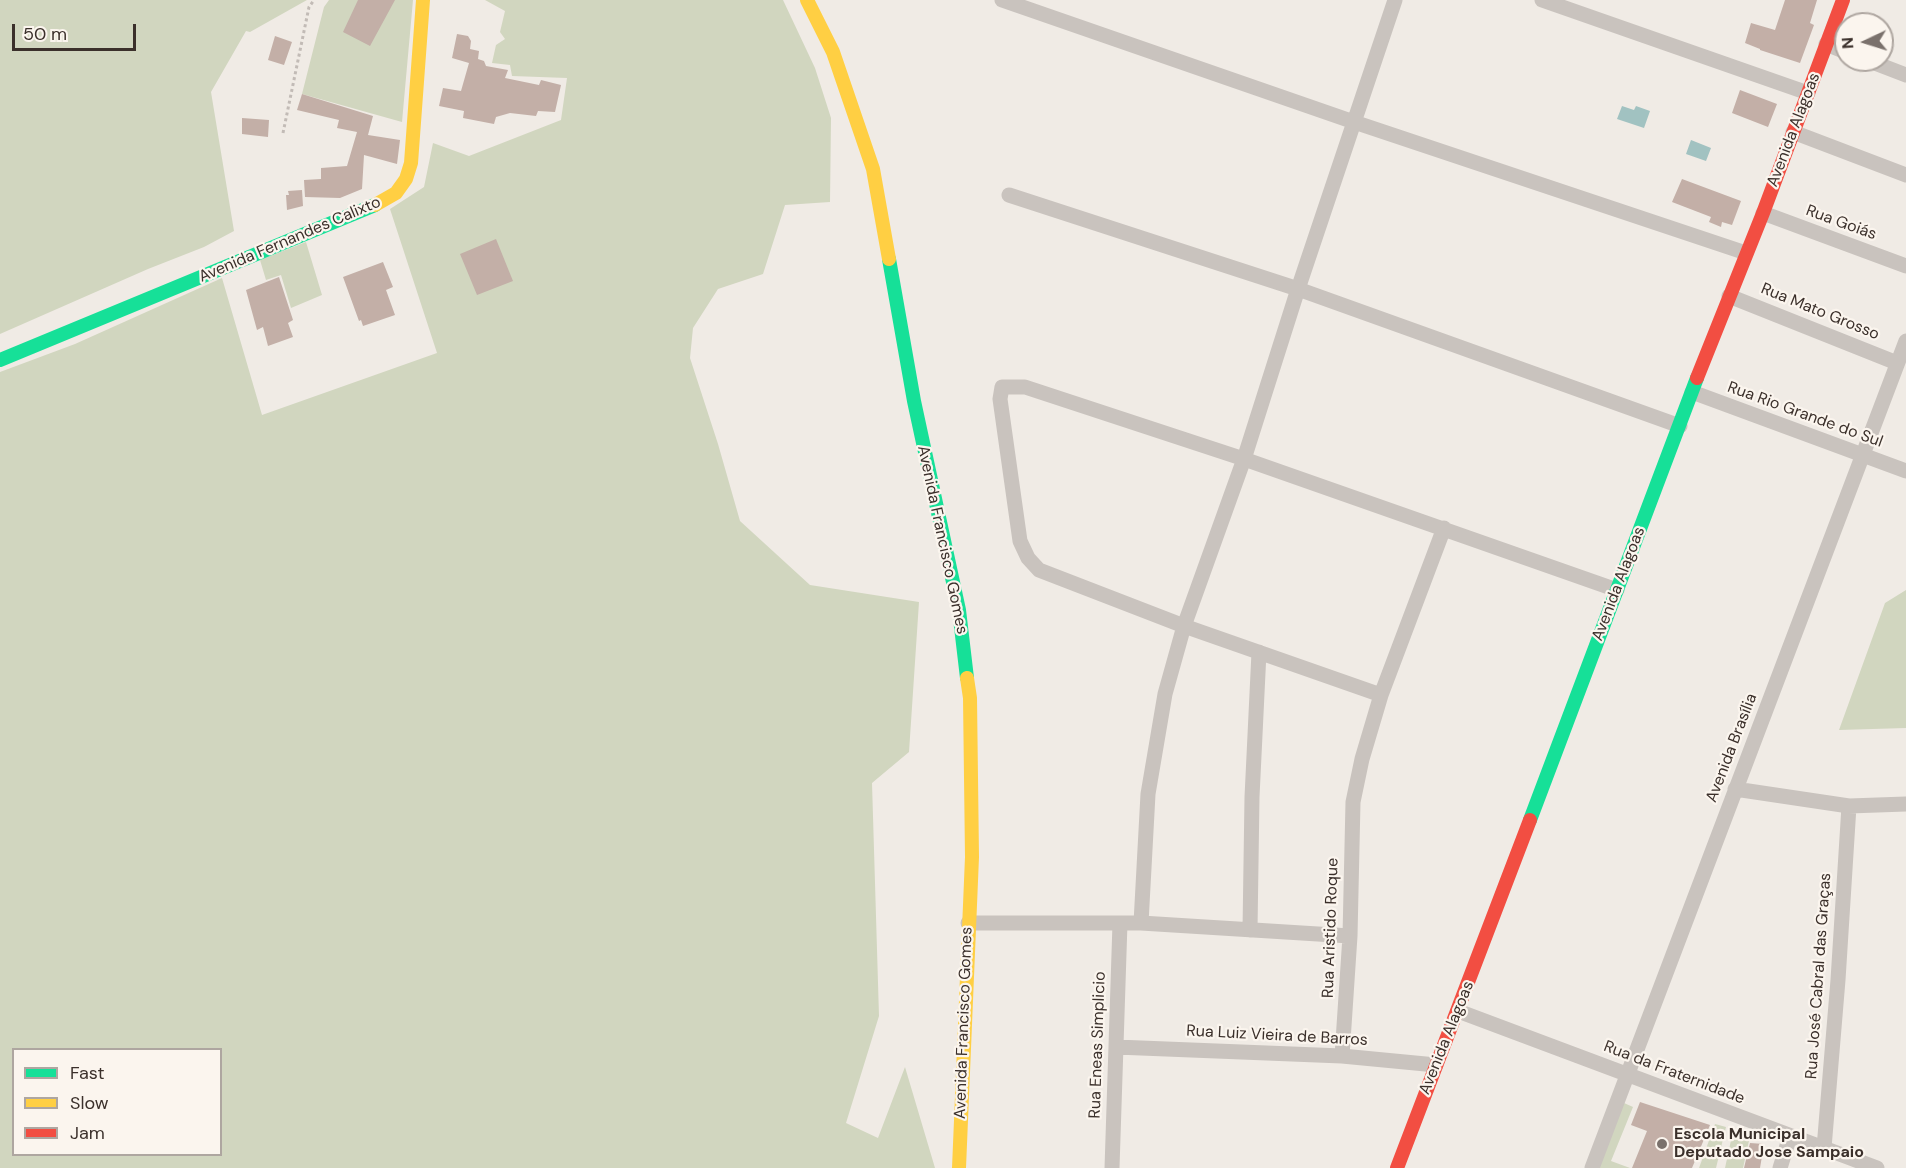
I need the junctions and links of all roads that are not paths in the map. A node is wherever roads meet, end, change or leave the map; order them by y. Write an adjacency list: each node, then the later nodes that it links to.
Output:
1 (423, 0): 20 (street, Avenida Fernandes Calixto)
2 (807, 0): 35 (street, Avenida Francisco Gomes)
3 (1002, 0): 10 (street)
4 (1395, 0): 10 (street)
5 (1542, 0): 9 (street)
6 (1843, 0): 7 (street, Avenida Alagoas)
7 (1826, 44): 8 (street); 9 (street, Avenida Alagoas)
8 (1834, 47)
9 (1808, 93): 11 (street, Avenida Alagoas)
10 (1354, 122): 15 (street); 17 (street)
11 (1792, 132): 12 (street); 14 (street, Avenida Alagoas)
12 (1906, 175)
13 (1009, 195): 17 (street)
14 (1763, 213): 15 (street, Avenida Alagoas); 16 (street, Rua Goiás)
15 (1746, 253): 18 (street, Avenida Alagoas)
16 (1906, 266)
17 (1298, 289): 23 (street); 25 (street)
18 (1729, 296): 21 (street, Rua Mato Grosso); 22 (street, Avenida Alagoas)
19 (1906, 341): 21 (street, Avenida Brasília)
20 (0, 360)
21 (1897, 363): 24 (street, Avenida Brasília)
22 (1692, 392): 23 (street, Avenida Alagoas); 24 (street, Rua Rio Grande do Sul)
23 (1680, 426): 28 (street, Avenida Alagoas)
24 (1863, 456): 26 (street, Rua Rio Grande do Sul); 32 (street, Avenida Brasília)
25 (1244, 459): 27 (street); 29 (street); 29 (street)
26 (1906, 471)
27 (1444, 528): 28 (street); 31 (street, Rua Aristido Roque)
28 (1617, 590): 40 (street, Avenida Alagoas)
29 (1184, 626): 30 (street); 37 (street)
30 (1259, 652): 31 (street); 38 (street)
31 (1381, 695): 39 (street, Rua Aristido Roque)
32 (1736, 789): 34 (street); 44 (street, Avenida Brasília)
33 (1906, 804): 34 (street)
34 (1849, 806): 46 (street, Rua José Cabral das Graças)
35 (968, 922): 36 (street); 47 (street, Avenida Francisco Gomes)
36 (1120, 923): 37 (street); 41 (street, Rua Eneas Simplicio)
37 (1141, 923): 38 (street)
38 (1250, 930): 39 (street)
39 (1350, 936): 42 (street, Rua Aristido Roque)
40 (1458, 1011): 43 (street, Avenida Alagoas); 44 (street, Rua da Fraternidade)
41 (1116, 1047): 42 (street, Rua Luiz Vieira de Barros); 48 (street, Rua Eneas Simplicio)
42 (1342, 1056): 43 (street, Rua Luiz Vieira de Barros)
43 (1436, 1065): 49 (street, Avenida Alagoas)
44 (1628, 1074): 45 (street, Rua da Fraternidade); 50 (street, Avenida Brasília)
45 (1790, 1136): 46 (street, Rua da Fraternidade); 51 (street)
46 (1824, 1148): 52 (street, Rua da Fraternidade)
47 (959, 1168)
48 (1112, 1168)
49 (1397, 1168)
50 (1592, 1168)
51 (1780, 1168)
52 (1877, 1168)

